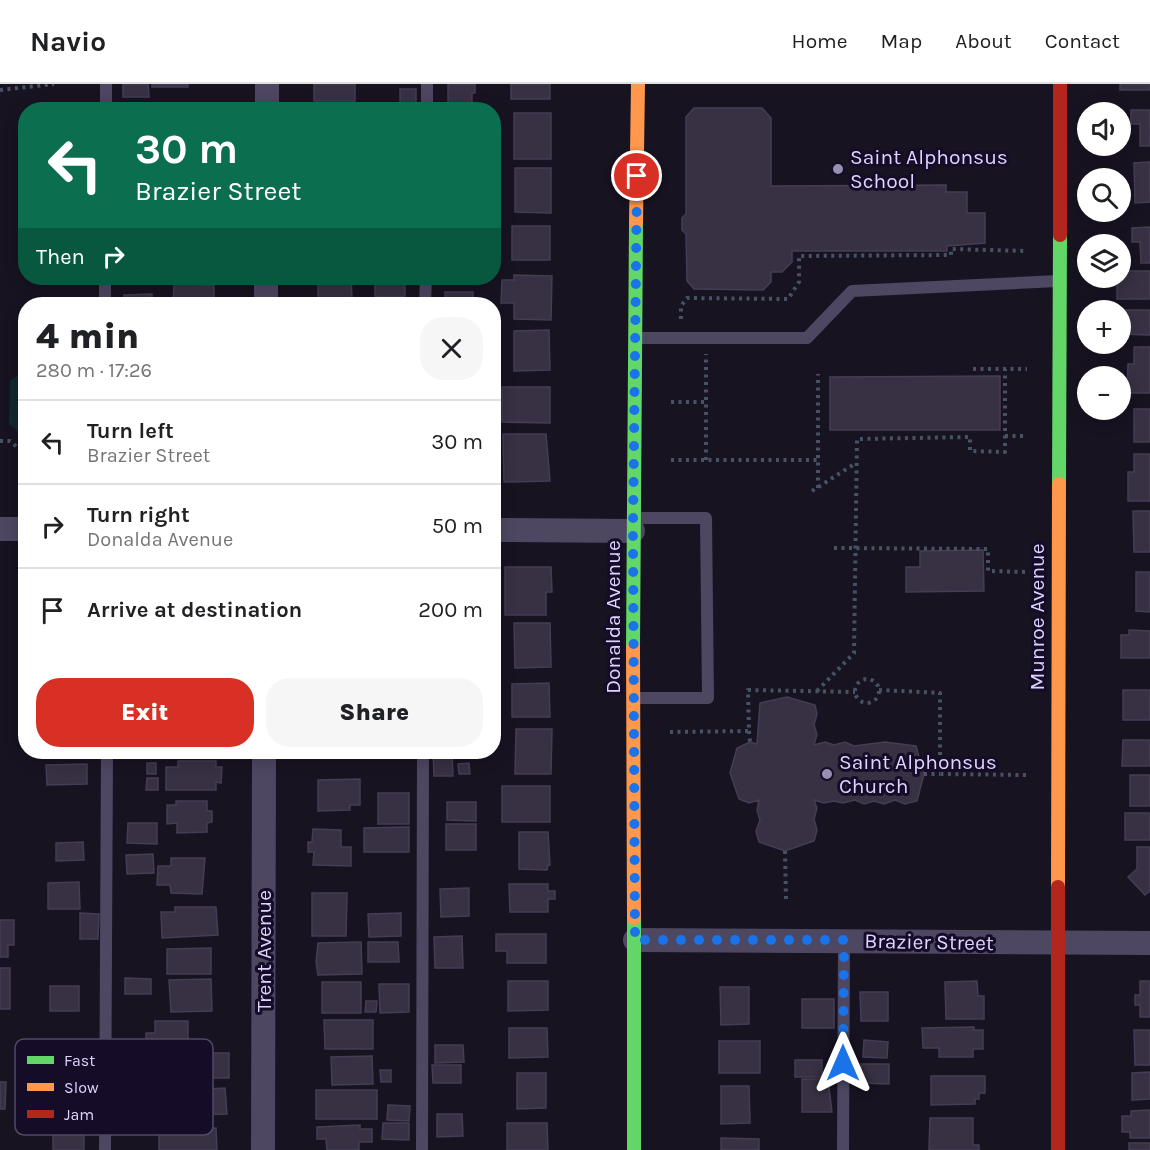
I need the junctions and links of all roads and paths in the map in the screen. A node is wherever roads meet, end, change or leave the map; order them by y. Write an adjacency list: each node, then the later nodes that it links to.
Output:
1 (54, 84): 7 (path)
2 (106, 84): 8 (lane)
3 (267, 84): 9 (street)
4 (427, 84): 10 (lane)
5 (638, 84): 13 (street, Donalda Avenue)
6 (1060, 84): 12 (street, Munroe Avenue)
7 (0, 90)
8 (106, 102)
9 (267, 102)
10 (427, 102)
11 (1027, 251): 14 (path)
12 (1060, 280): 15 (lane); 59 (street, Munroe Avenue)
13 (635, 338): 14 (lane); 32 (street, Donalda Avenue)
14 (671, 339): 15 (lane)
15 (706, 339): 21 (path)
16 (973, 369): 17 (path)
17 (1005, 369): 18 (path); 22 (path)
18 (1027, 369)
19 (818, 374): 28 (path)
20 (671, 402): 21 (path)
21 (706, 402): 27 (path)
22 (1005, 436): 23 (path); 29 (path)
23 (1027, 436)
24 (0, 441): 25 (path)
25 (18, 448)
26 (671, 460): 27 (path)
27 (706, 460): 28 (path)
28 (818, 460): 30 (path)
29 (857, 462): 30 (path); 37 (path)
30 (818, 488): 31 (path)
31 (812, 491)
32 (633, 525): 35 (street); 44 (street, Donalda Avenue); 44 (lane)
33 (0, 529): 34 (street)
34 (18, 529)
35 (501, 530)
36 (834, 548): 37 (path)
37 (856, 548): 38 (path); 41 (path)
38 (1027, 572)
39 (879, 690): 42 (path); 42 (path); 52 (path)
40 (788, 691): 41 (path); 43 (path); 45 (path)
41 (817, 691): 42 (path)
42 (855, 692)
43 (788, 697)
44 (634, 698): 56 (street, Donalda Avenue)
45 (749, 731): 46 (path); 47 (path)
46 (670, 732)
47 (750, 742)
48 (107, 759): 60 (lane)
49 (264, 759): 63 (street, Trent Avenue)
50 (423, 759): 64 (lane)
51 (924, 774): 52 (path)
52 (940, 774): 53 (path)
53 (1026, 775)
54 (786, 851): 55 (path)
55 (786, 901)
56 (635, 940): 57 (street, Brazier Street); 65 (street, Donalda Avenue)
57 (844, 940): 59 (street, Brazier Street); 66 (lane)
58 (1150, 943): 59 (street, Brazier Street)
59 (1057, 944): 67 (street, Munroe Avenue)
60 (106, 1039)
61 (105, 1135): 62 (lane)
62 (105, 1150)
63 (263, 1150)
64 (422, 1150)
65 (634, 1150)
66 (843, 1150)
67 (1058, 1150)

